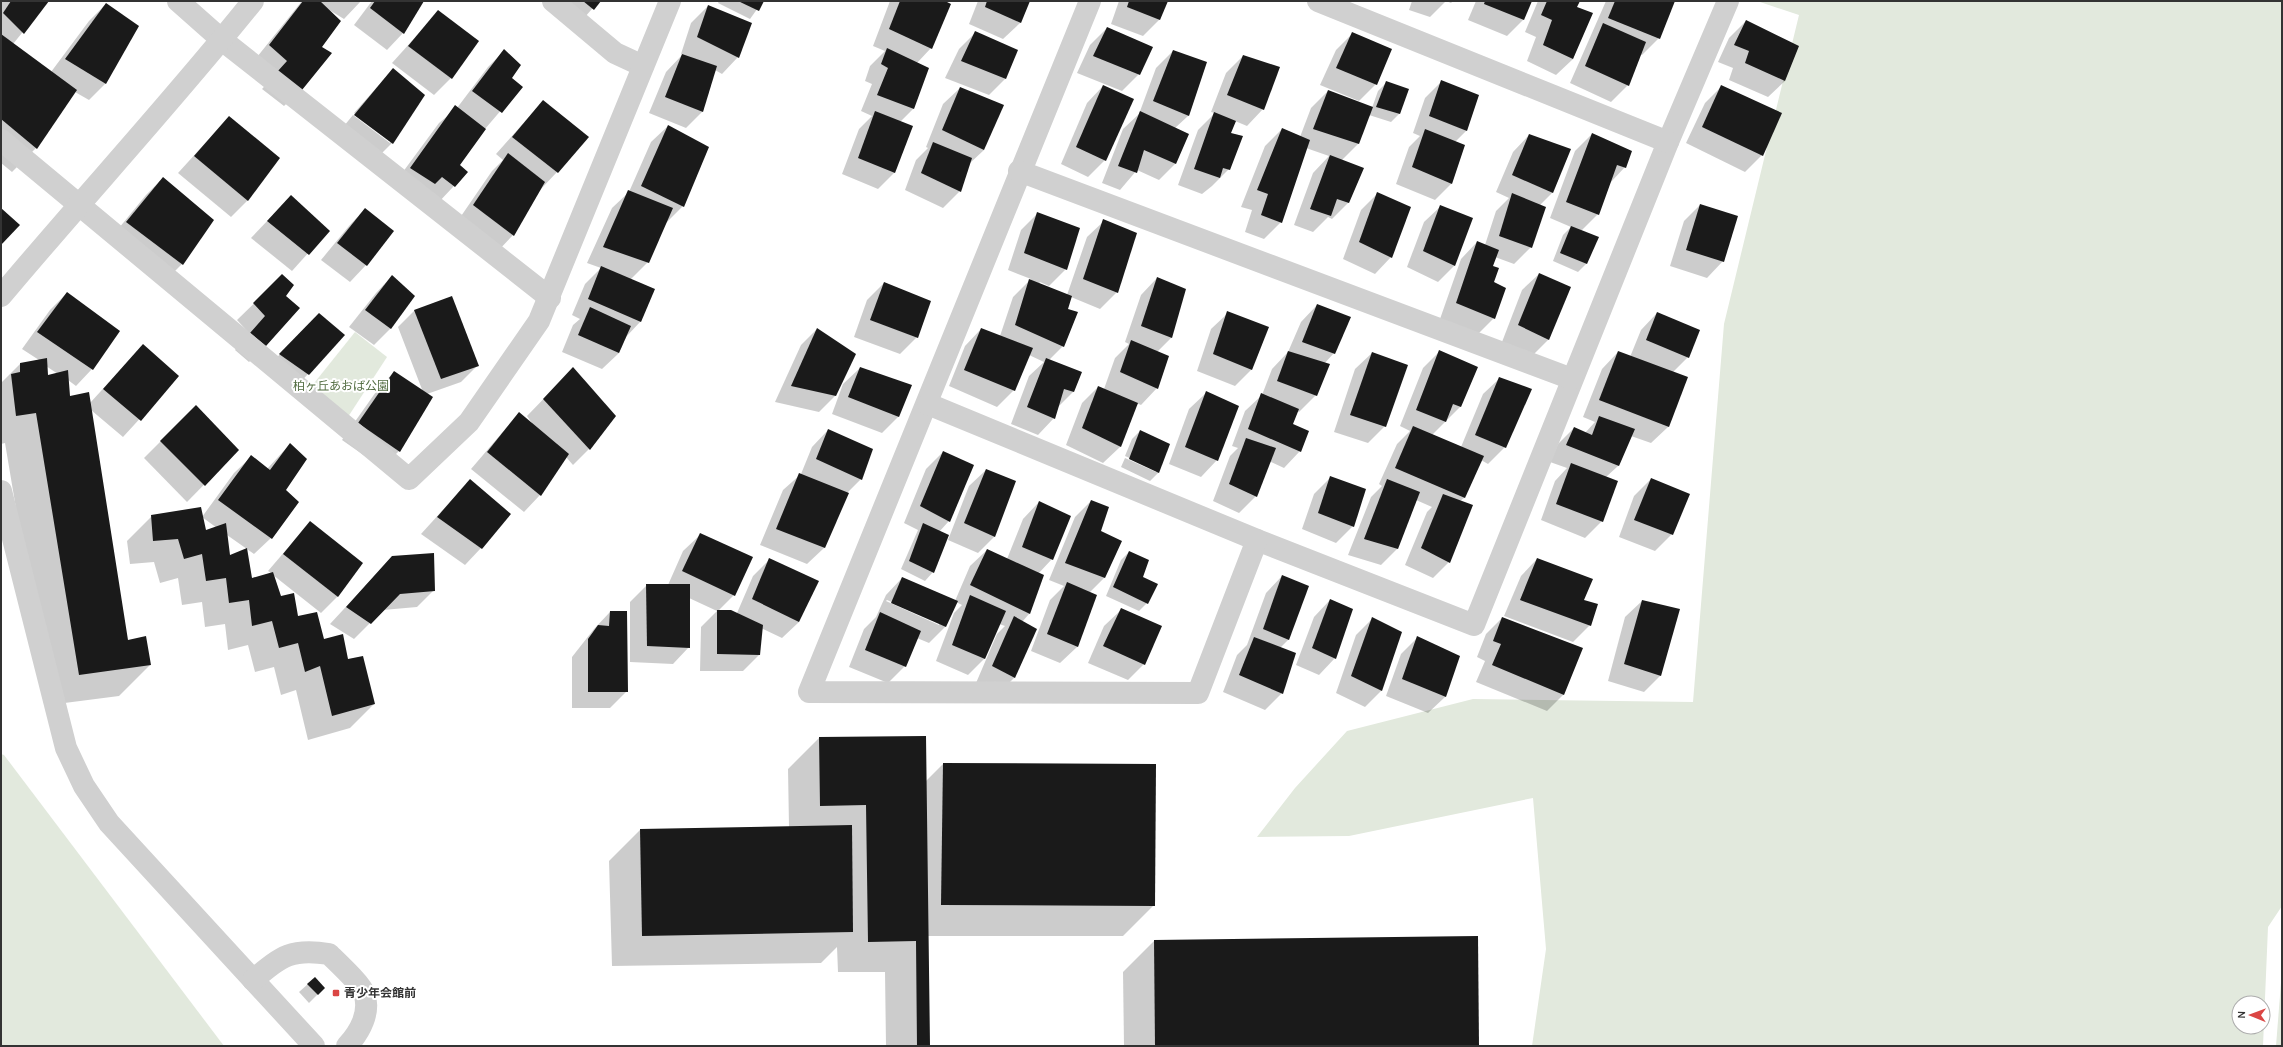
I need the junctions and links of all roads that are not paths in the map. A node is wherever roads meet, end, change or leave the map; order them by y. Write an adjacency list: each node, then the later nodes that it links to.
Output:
1 (178, 1): 8 (street)
2 (253, 1): 8 (street)
3 (553, 1): 9 (street)
4 (670, 1): 9 (street)
5 (1090, 1): 12 (street)
6 (1318, 1): 11 (street)
7 (1728, 1): 11 (street)
8 (222, 40): 13 (street); 15 (street)
9 (643, 66): 15 (street)
10 (1, 140): 13 (street)
11 (1668, 142): 16 (street)
12 (1019, 171): 16 (street); 17 (street)
13 (78, 204): 14 (street); 15 (street)
14 (1, 296)
15 (550, 298)
16 (1572, 379): 19 (street)
17 (928, 404): 19 (street); 19 (street)
18 (1, 491): 20 (street)
19 (1257, 540)
20 (253, 980): 21 (street); 22 (street)
21 (314, 1046)
22 (348, 1046)

